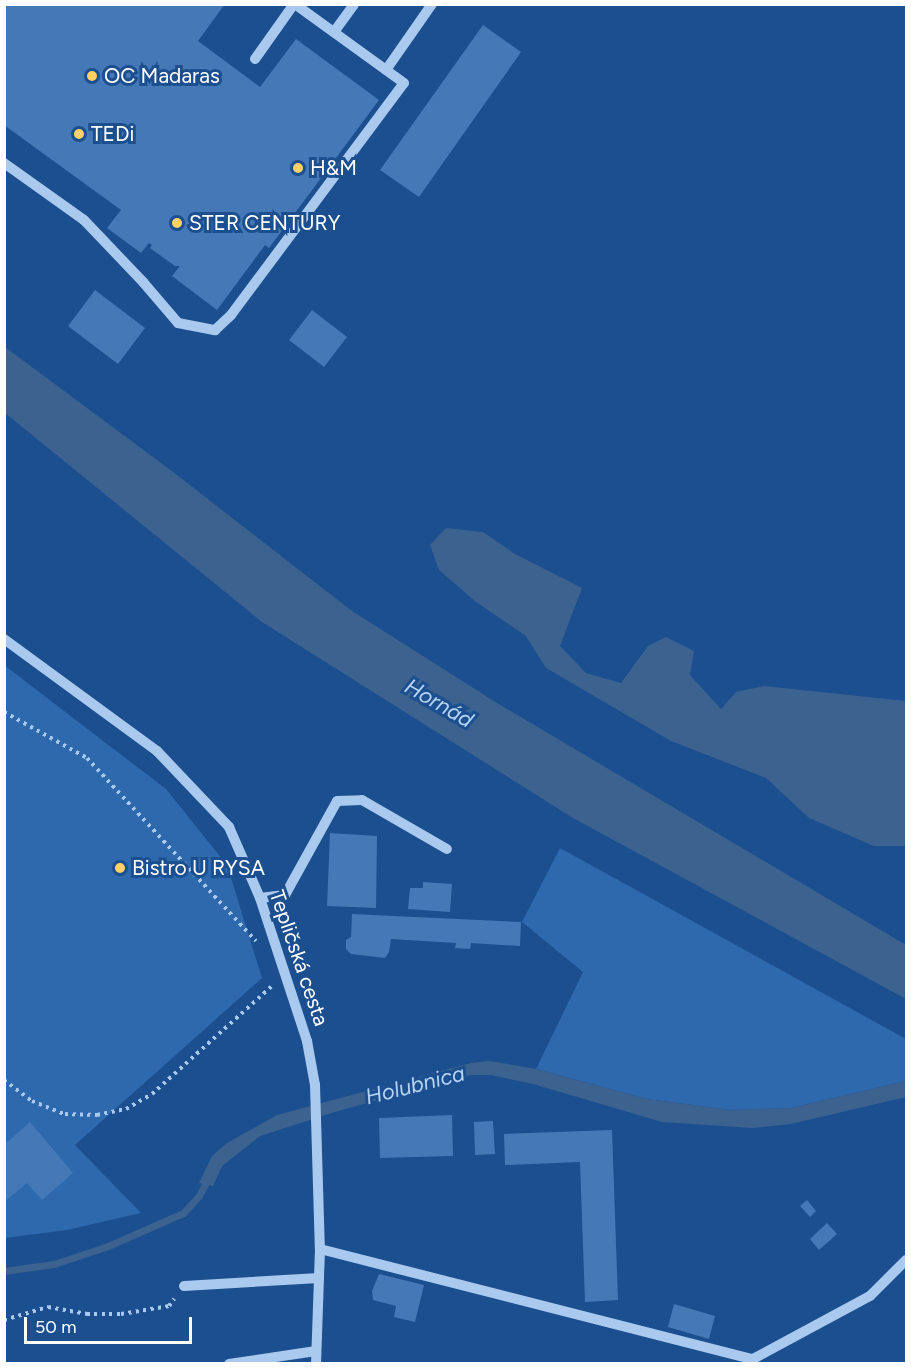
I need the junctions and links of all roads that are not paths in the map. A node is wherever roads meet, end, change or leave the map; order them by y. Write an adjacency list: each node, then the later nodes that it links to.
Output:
1 (295, 4): 4 (street); 5 (street)
2 (354, 4): 4 (street)
3 (432, 4): 6 (street)
4 (334, 32): 6 (street)
5 (255, 59)
6 (386, 70): 7 (street)
7 (4, 163)
8 (4, 639): 10 (street, Tepličská cesta)
9 (447, 849): 10 (street)
10 (260, 898): 11 (street, Tepličská cesta)
11 (320, 1249): 12 (street); 13 (street, Tepličská cesta)
12 (906, 1260)
13 (319, 1278): 14 (street); 15 (street, Tepličská cesta)
14 (184, 1286)
15 (316, 1351): 16 (street); 17 (street, Tepličská cesta)
16 (229, 1364)
17 (316, 1364)

